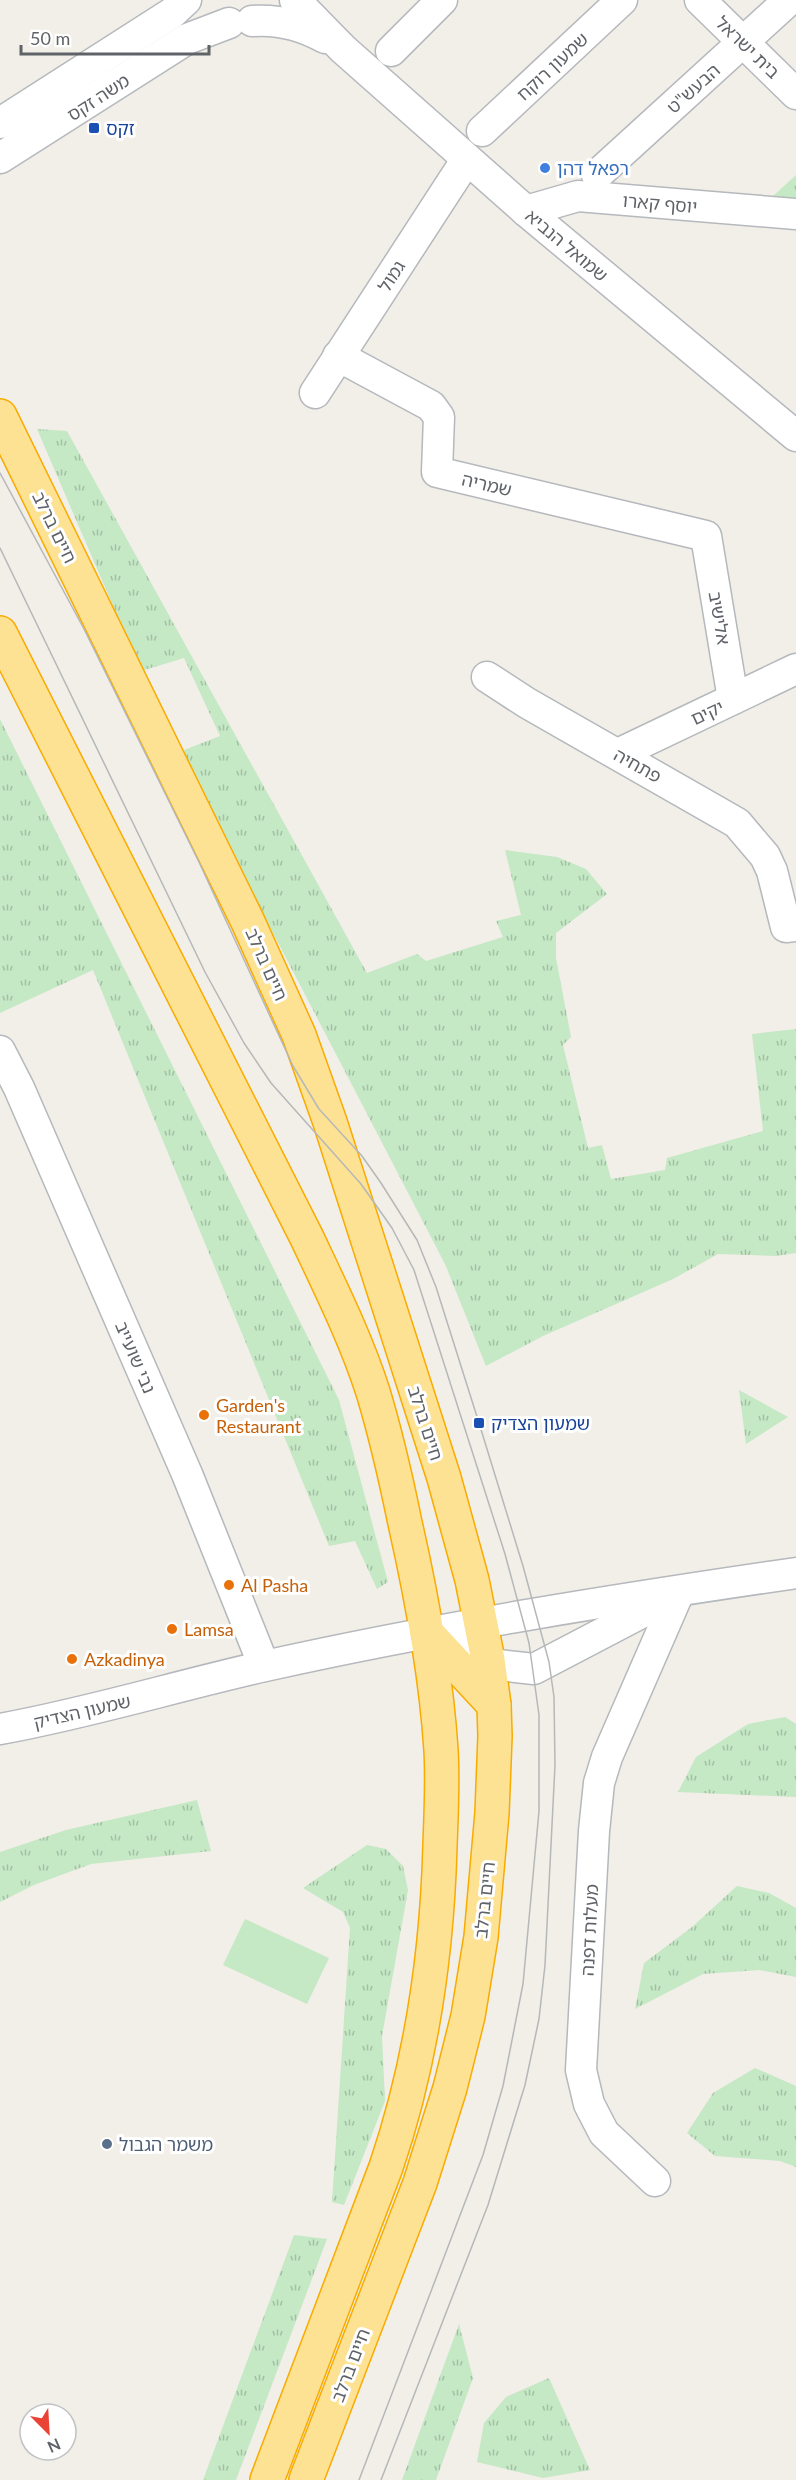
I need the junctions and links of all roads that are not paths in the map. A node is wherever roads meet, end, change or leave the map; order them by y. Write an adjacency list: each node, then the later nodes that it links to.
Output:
1 (186, 0): 14 (street, משה זקס)
2 (201, 0): 9 (street)
3 (274, 0): 9 (street)
4 (296, 0): 11 (street, שמואל הנביא)
5 (442, 0): 12 (street)
6 (622, 0): 15 (street, שמעון רוקח)
7 (700, 0): 10 (street, בית ישראל)
8 (789, 0): 10 (street, הבעש"ט)
9 (241, 22): 11 (street, שמואל הנביא); 16 (street, משה זקס)
10 (743, 42): 13 (street, בית ישראל); 18 (street, הבעש"ט)
11 (343, 49): 17 (street, שמואל הנביא)
12 (391, 51)
13 (796, 94)
14 (0, 123)
15 (482, 131)
16 (0, 158)
17 (467, 159): 19 (street, שמואל הנביא); 21 (street, גמול)
18 (597, 175)
19 (526, 211): 20 (street, יוסף קארו); 24 (street, שמואל הנביא)
20 (796, 214)
21 (338, 356): 22 (street, גמול); 25 (street, שמריה)
22 (315, 393)
23 (0, 417): 37 (highway, חיים ברלב)
24 (796, 436)
25 (706, 536): 29 (street, אלישיב)
26 (0, 633): 36 (highway, חיים ברלב)
27 (796, 669): 29 (street, יקים)
28 (487, 677): 30 (street, פתחיה)
29 (734, 699): 30 (street, יקים)
30 (618, 754): 31 (street, פתחיה)
31 (784, 873): 32 (street, פתחיה)
32 (796, 926)
33 (0, 1051): 41 (street, נבי שועייב)
34 (796, 1573): 35 (street, שמעון הצדיק)
35 (679, 1592): 37 (street, שמעון הצדיק); 38 (street, שמעון הצדיק); 40 (street, מעלות דפנה)
36 (432, 1624): 37 (street, שמעון הצדיק); 39 (street, שמעון הצדיק); 41 (street, שמעון הצדיק); 42 (highway); 45 (highway, חיים ברלב)
37 (481, 1624): 39 (highway, חיים ברלב)
38 (611, 1629): 39 (street, שמעון הצדיק); 40 (street)
39 (488, 1660): 42 (highway, חיים ברלב)
40 (648, 1662): 44 (street, מעלות דפנה)
41 (264, 1666): 43 (street, שמעון הצדיק)
42 (494, 1705): 46 (highway, חיים ברלב)
43 (0, 1729)
44 (655, 2181)
45 (267, 2480)
46 (306, 2480)

